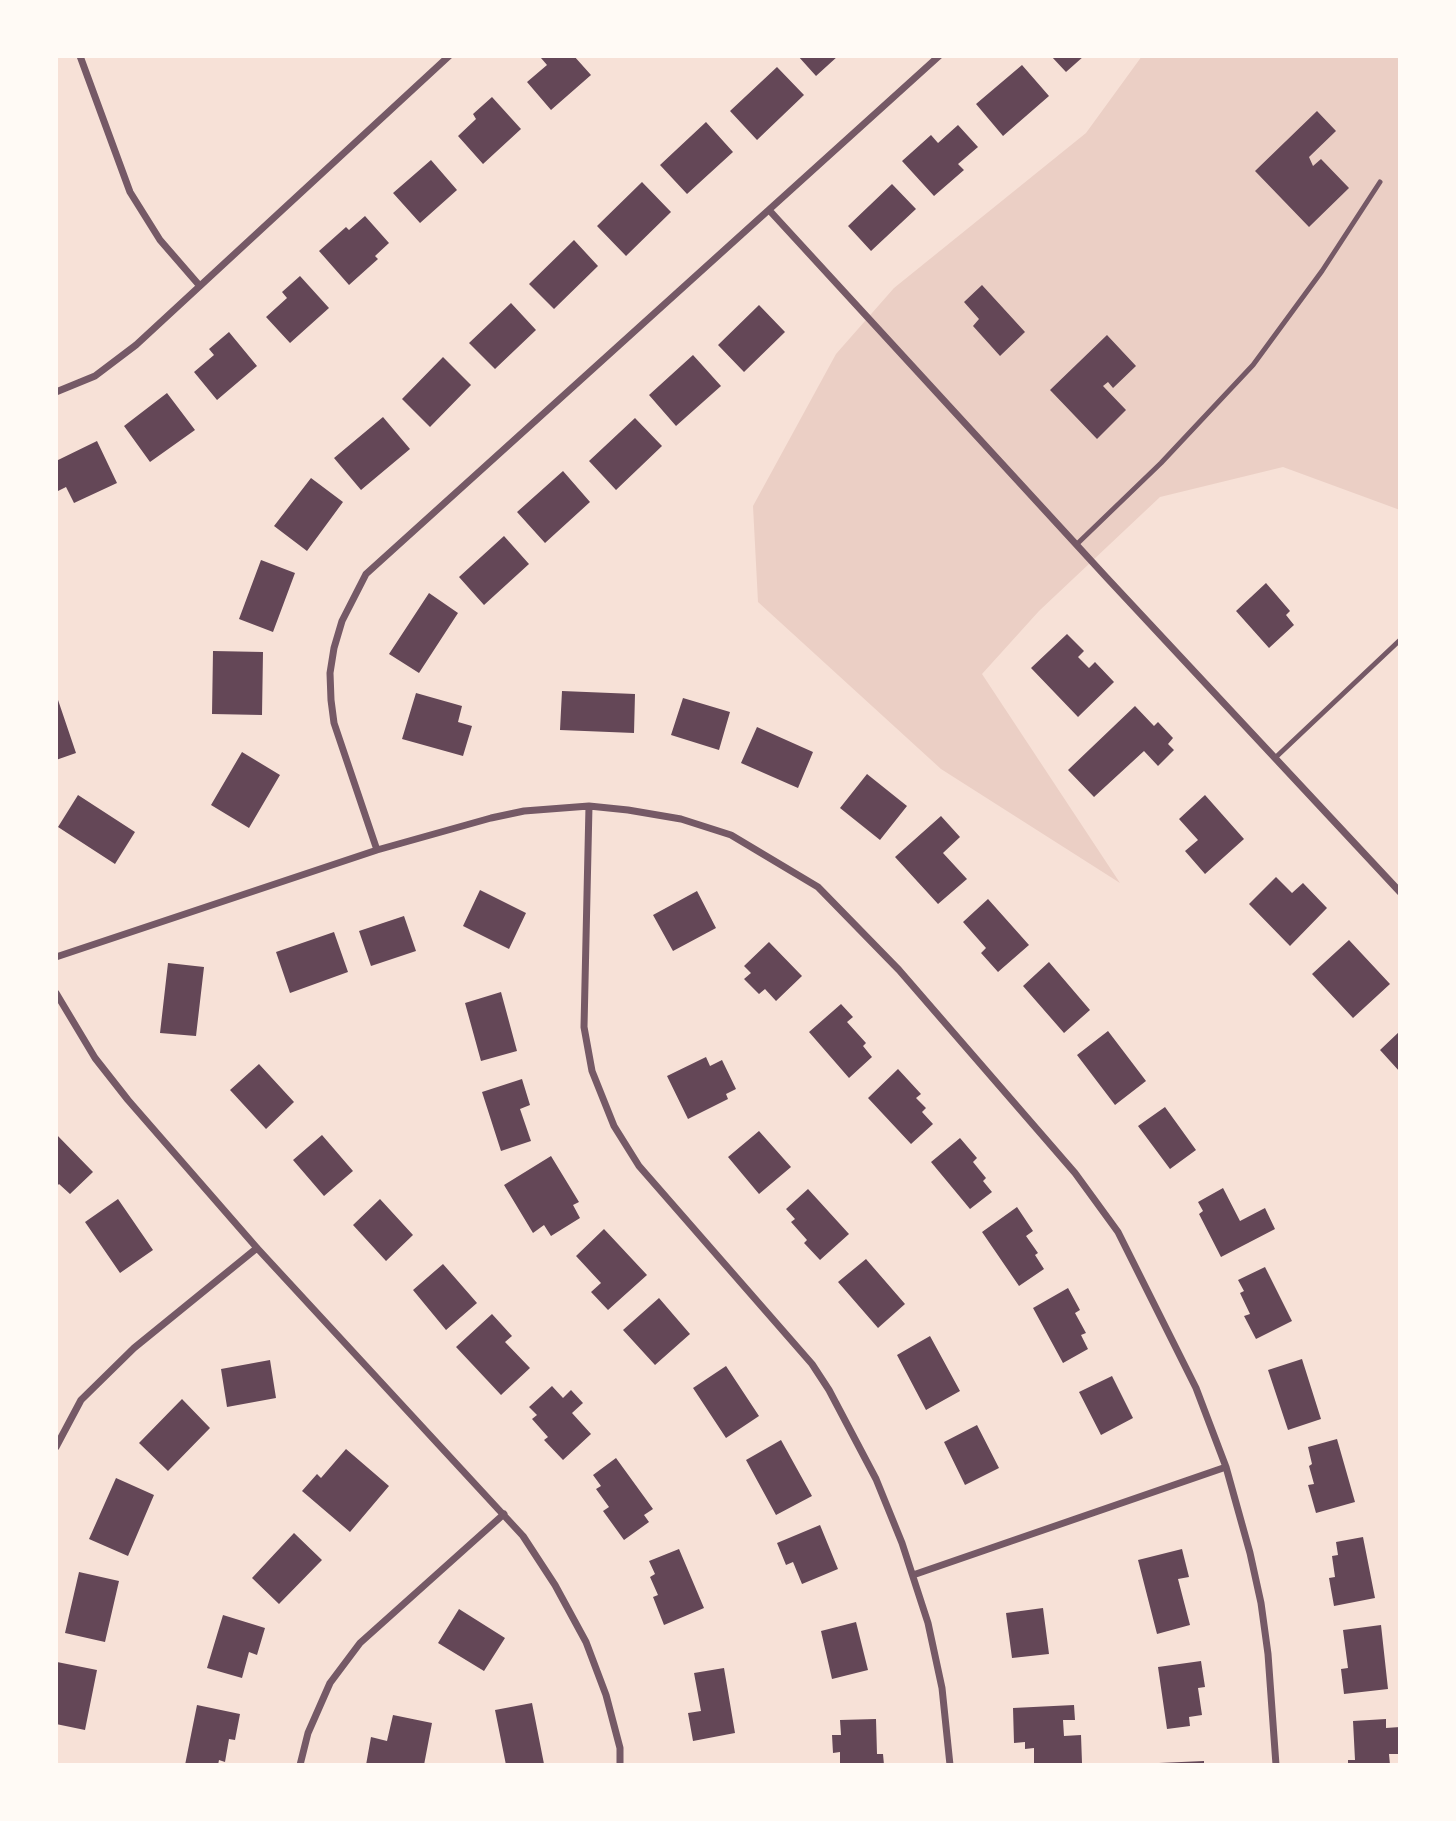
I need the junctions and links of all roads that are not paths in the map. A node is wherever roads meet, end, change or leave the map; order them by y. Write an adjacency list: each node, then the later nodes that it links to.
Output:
1 (80, 56): 6 (street)
2 (449, 56): 6 (street)
3 (939, 56): 5 (street)
4 (1380, 182): 8 (lane)
5 (769, 210): 8 (street); 12 (street)
6 (199, 285): 7 (street)
7 (56, 392)
8 (1077, 544): 10 (street)
9 (1400, 640): 10 (lane)
10 (1275, 758): 13 (street)
11 (589, 806): 12 (street); 18 (street); 20 (street)
12 (377, 850): 14 (street)
13 (1400, 892)
14 (56, 957)
15 (56, 993): 16 (street)
16 (257, 1248): 17 (street); 19 (street)
17 (56, 1447)
18 (1226, 1468): 20 (street); 24 (street)
19 (504, 1514): 21 (street); 22 (street)
20 (913, 1575): 23 (street)
21 (300, 1765)
22 (620, 1765)
23 (950, 1765)
24 (1276, 1765)

